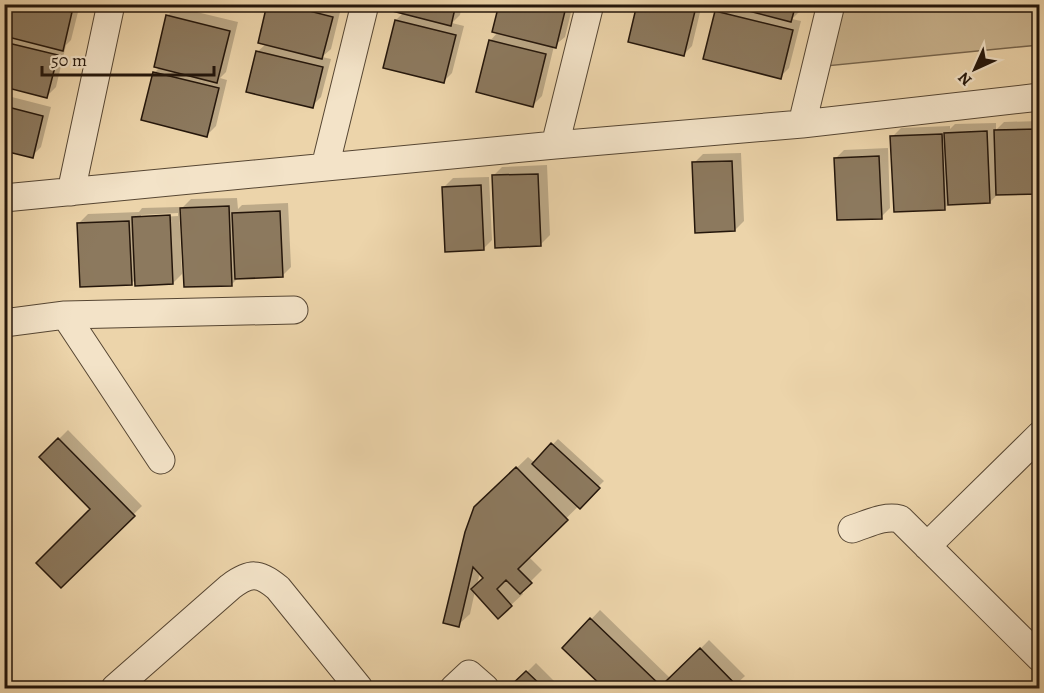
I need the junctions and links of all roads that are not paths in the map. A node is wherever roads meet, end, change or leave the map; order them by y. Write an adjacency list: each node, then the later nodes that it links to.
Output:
1 (111, 4): 9 (street)
2 (365, 4): 8 (street)
3 (590, 4): 7 (street)
4 (831, 4): 6 (street)
5 (1040, 97): 6 (street)
6 (802, 124): 7 (street)
7 (555, 145): 8 (street)
8 (325, 167): 9 (street)
9 (71, 192): 10 (street)
10 (4, 198)
11 (294, 310): 12 (street)
12 (64, 315): 13 (street); 15 (street)
13 (4, 322)
14 (1040, 435): 17 (street)
15 (161, 460)
16 (852, 529): 17 (street)
17 (927, 546): 18 (street)
18 (1040, 658)
19 (115, 688): 20 (street)
20 (359, 688)
21 (454, 688): 22 (street)
22 (485, 688)

